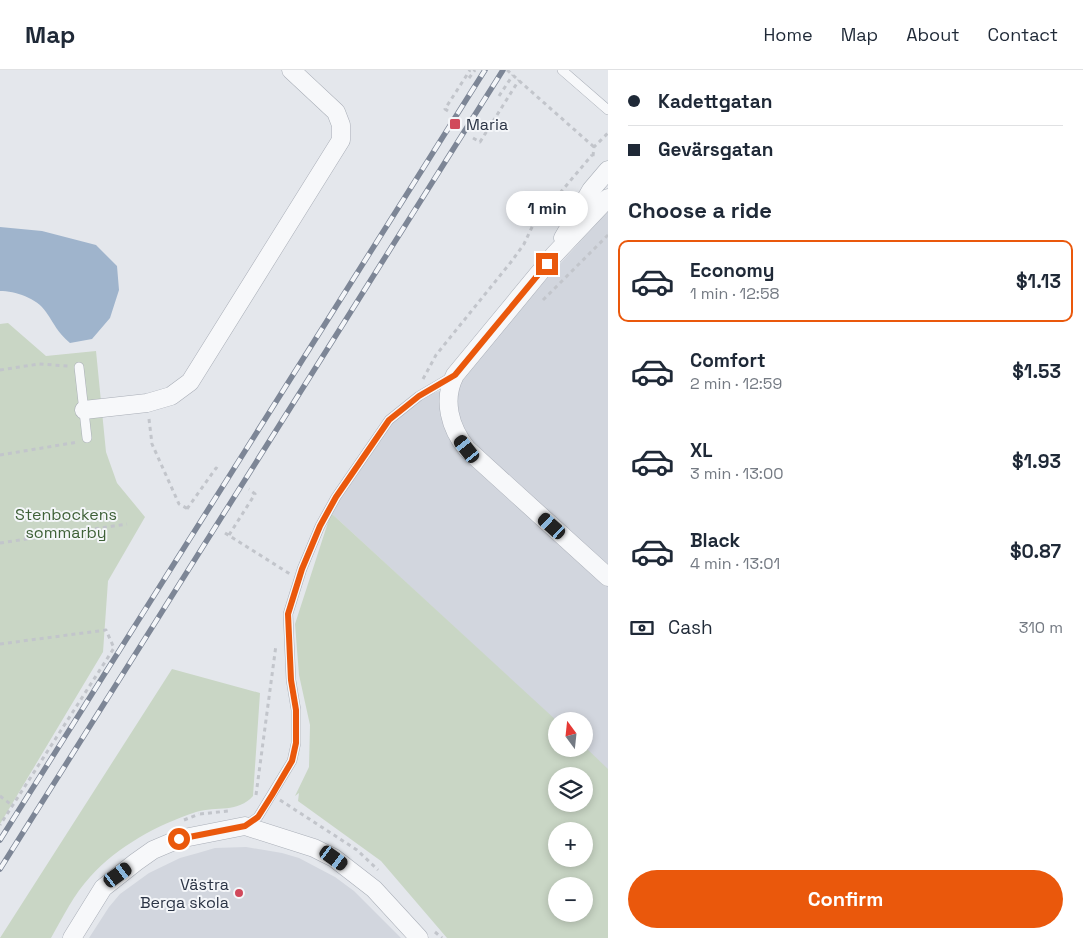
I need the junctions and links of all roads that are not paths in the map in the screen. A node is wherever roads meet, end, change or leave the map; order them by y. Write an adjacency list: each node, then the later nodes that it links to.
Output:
1 (291, 70): 9 (street)
2 (562, 70): 3 (lane)
3 (608, 110)
4 (608, 170): 6 (street)
5 (608, 198): 6 (street)
6 (554, 255): 8 (street)
7 (79, 367): 9 (lane)
8 (455, 375): 11 (street); 12 (lane)
9 (84, 410): 10 (lane)
10 (87, 438)
11 (608, 577)
12 (245, 826): 13 (street); 14 (street)
13 (72, 938)
14 (419, 938)

